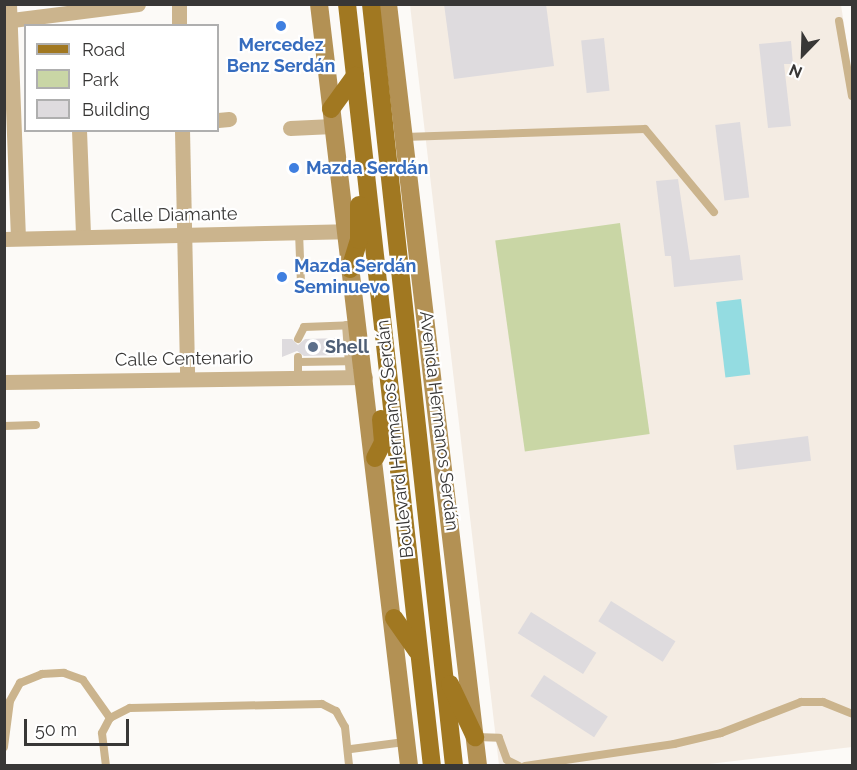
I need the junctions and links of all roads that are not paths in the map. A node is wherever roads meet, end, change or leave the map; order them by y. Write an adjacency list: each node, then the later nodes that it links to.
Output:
1 (9, 4): 9 (street)
2 (138, 4): 8 (street)
3 (179, 4): 11 (street)
4 (320, 4): 14 (main road)
5 (347, 4): 12 (main road, Boulevard Hermanos Serdán)
6 (371, 4): 39 (main road, Boulevard Hermanos Serdán)
7 (388, 4): 18 (main road, Avenida Hermanos Serdán)
8 (77, 14): 9 (street)
9 (7, 21): 25 (street)
10 (840, 21): 13 (lane)
11 (179, 24)
12 (355, 76): 14 (main road); 19 (main road, Boulevard Hermanos Serdán)
13 (852, 96)
14 (332, 117): 15 (street); 21 (main road)
15 (290, 128)
16 (79, 132): 24 (street)
17 (182, 132): 23 (street)
18 (403, 137): 20 (lane); 42 (main road, Avenida Hermanos Serdán)
19 (367, 183): 26 (main road); 30 (main road, Boulevard Hermanos Serdán)
20 (714, 212)
21 (345, 231): 22 (street, Calle Diamante); 26 (main road)
22 (298, 232): 23 (street, Calle Diamante); 27 (lane)
23 (184, 234): 24 (street, Calle Diamante); 32 (street)
24 (83, 236): 25 (street, Calle Diamante)
25 (11, 238)
26 (350, 269): 28 (main road)
27 (301, 285)
28 (352, 325): 29 (lane); 31 (main road)
29 (298, 339)
30 (387, 366): 36 (main road); 38 (main road, Boulevard Hermanos Serdán)
31 (356, 369): 32 (street, Calle Centenario); 36 (main road)
32 (187, 377): 33 (street, Calle Centenario)
33 (4, 382)
34 (36, 425): 35 (lane)
35 (4, 426)
36 (375, 458): 37 (main road)
37 (394, 618): 38 (main road); 43 (main road)
38 (419, 653): 49 (main road, Boulevard Hermanos Serdán)
39 (444, 671): 42 (main road); 50 (main road, Boulevard Hermanos Serdán)
40 (852, 714): 53 (lane)
41 (110, 718): 44 (lane); 45 (lane); 46 (lane)
42 (475, 736): 51 (main road, Avenida Hermanos Serdán); 52 (lane)
43 (407, 741): 45 (lane); 48 (main road)
44 (4, 747)
45 (351, 749): 47 (lane)
46 (106, 765)
47 (350, 765)
48 (409, 765)
49 (432, 765)
50 (454, 765)
51 (478, 765)
52 (519, 765)
53 (525, 765)

